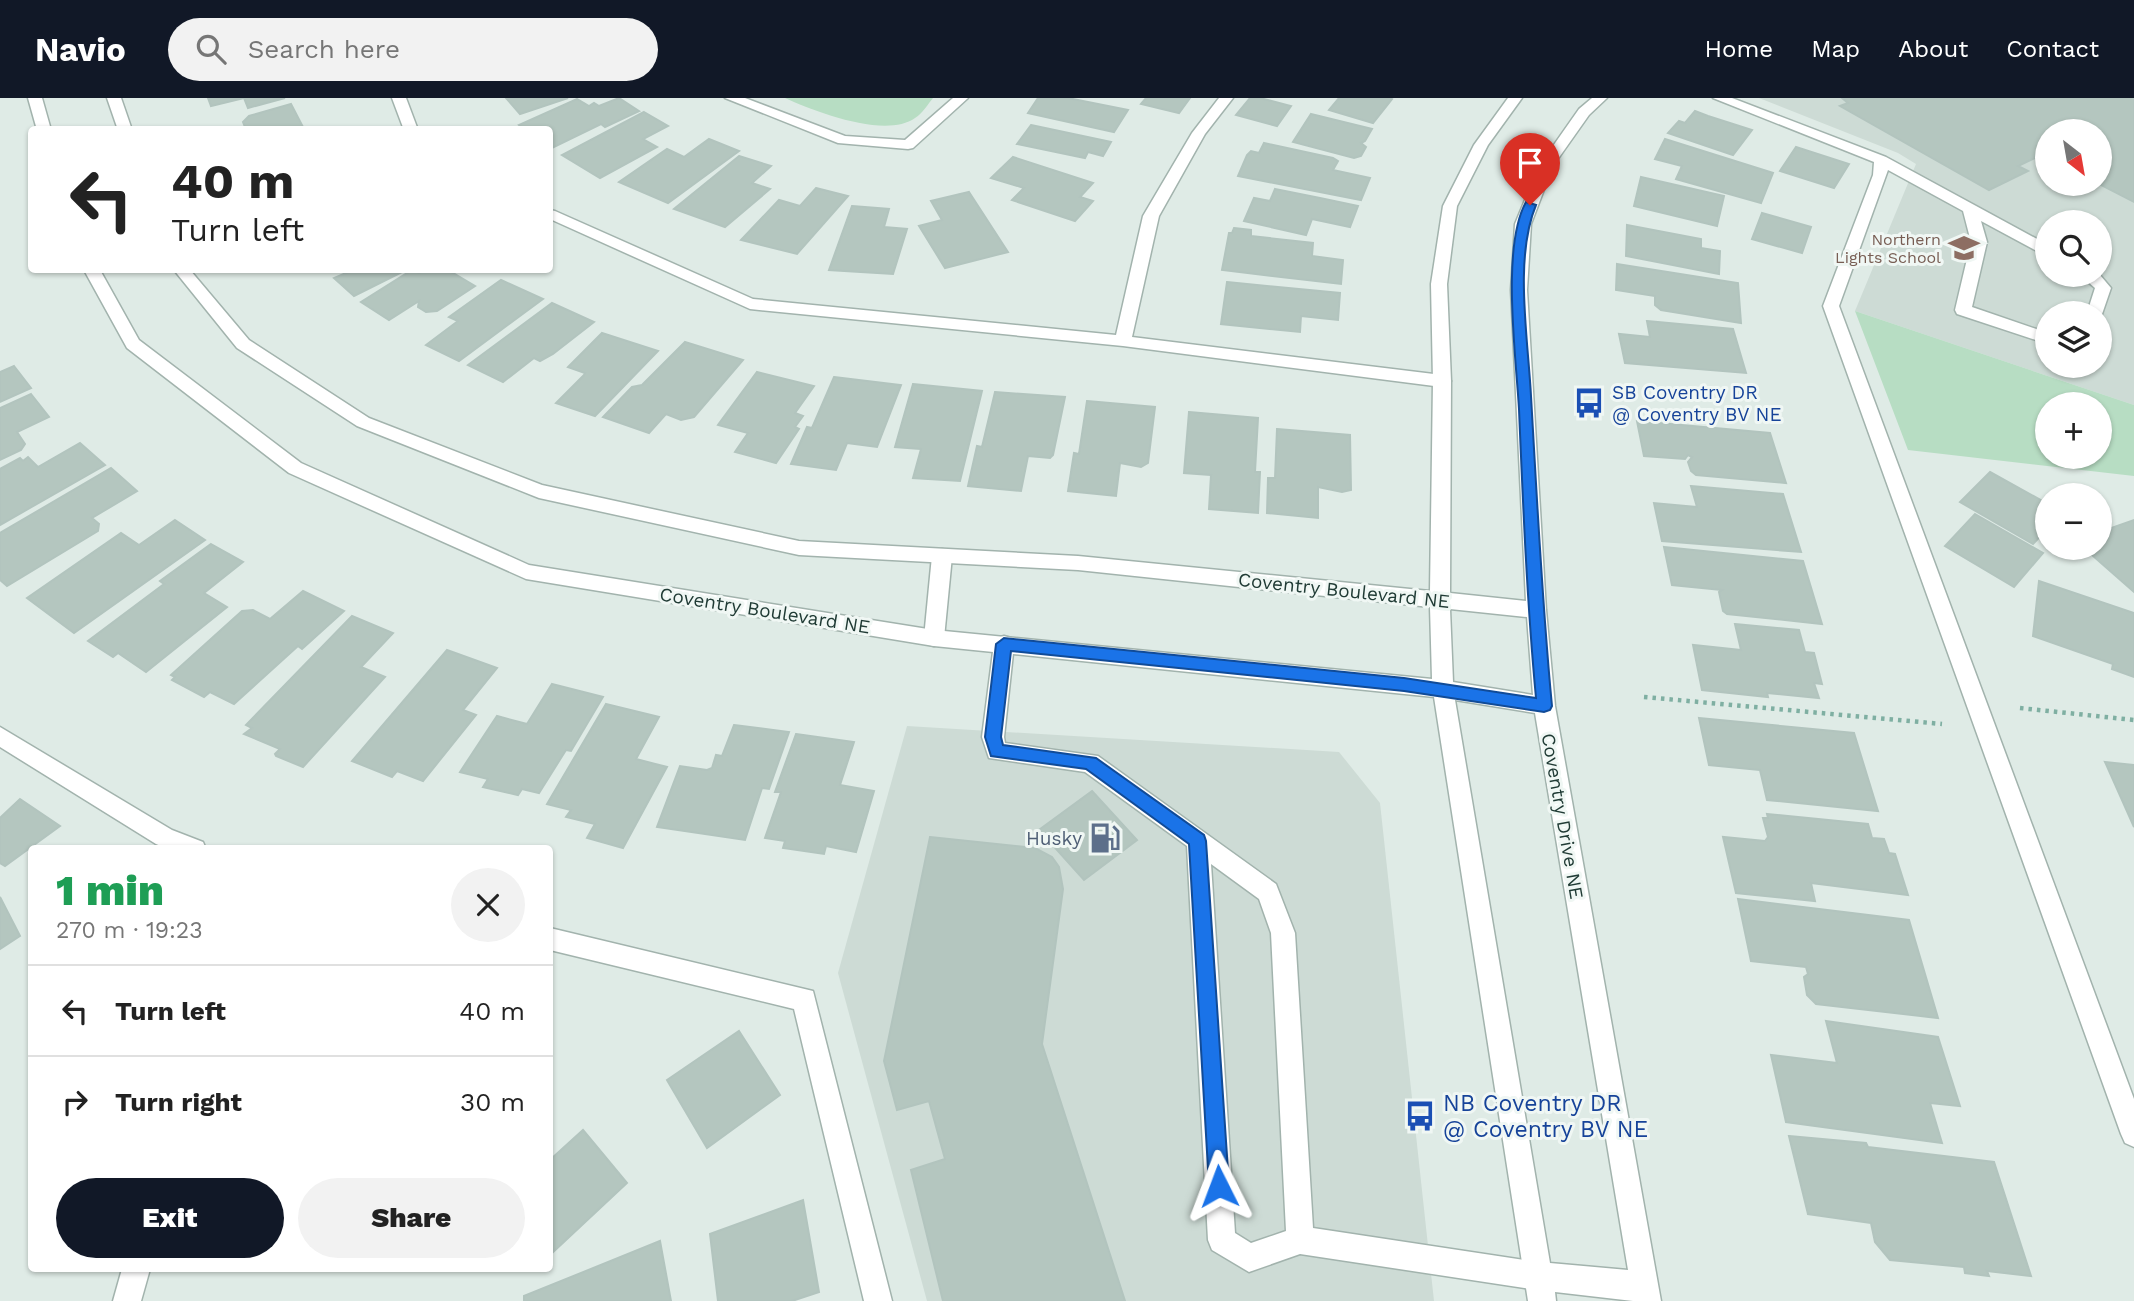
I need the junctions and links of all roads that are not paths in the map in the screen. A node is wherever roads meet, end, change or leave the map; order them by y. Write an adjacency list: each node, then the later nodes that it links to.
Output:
1 (35, 98): 10 (street)
2 (114, 98): 11 (street)
3 (399, 98): 12 (street)
4 (732, 98): 5 (street)
5 (961, 98)
6 (1226, 98): 22 (street)
7 (1516, 98): 23 (street)
8 (1600, 98): 26 (street, Coventry Drive NE)
9 (1720, 98): 13 (street)
10 (43, 126)
11 (124, 126)
12 (410, 126)
13 (1881, 160): 14 (street); 35 (street)
14 (1970, 209): 16 (street); 17 (street)
15 (553, 215): 22 (street)
16 (2022, 239): 17 (street); 18 (street)
17 (1979, 242): 21 (street)
18 (2035, 246)
19 (94, 273): 27 (street, Coventry Boulevard NE)
20 (184, 273): 24 (street, Coventry Boulevard NE)
21 (2035, 335)
22 (1123, 341): 23 (street)
23 (1442, 381): 25 (street)
24 (942, 555): 25 (street, Coventry Boulevard NE); 27 (street)
25 (1440, 600): 26 (street, Coventry Boulevard NE); 29 (street)
26 (1535, 610): 30 (street, Coventry Drive NE)
27 (934, 638): 28 (street, Coventry Boulevard NE)
28 (1004, 644): 29 (street, Coventry Boulevard NE); 32 (street)
29 (1443, 690): 30 (street, Coventry Boulevard NE); 38 (street)
30 (1544, 706): 39 (street, Coventry Drive NE)
31 (0, 736): 33 (street)
32 (1198, 841): 36 (street); 36 (street)
33 (185, 845)
34 (553, 940): 41 (street)
35 (2134, 1134)
36 (1300, 1240): 38 (street)
37 (134, 1272): 40 (street)
38 (1540, 1289): 39 (street)
39 (1645, 1294)
40 (127, 1301)
41 (878, 1301)

